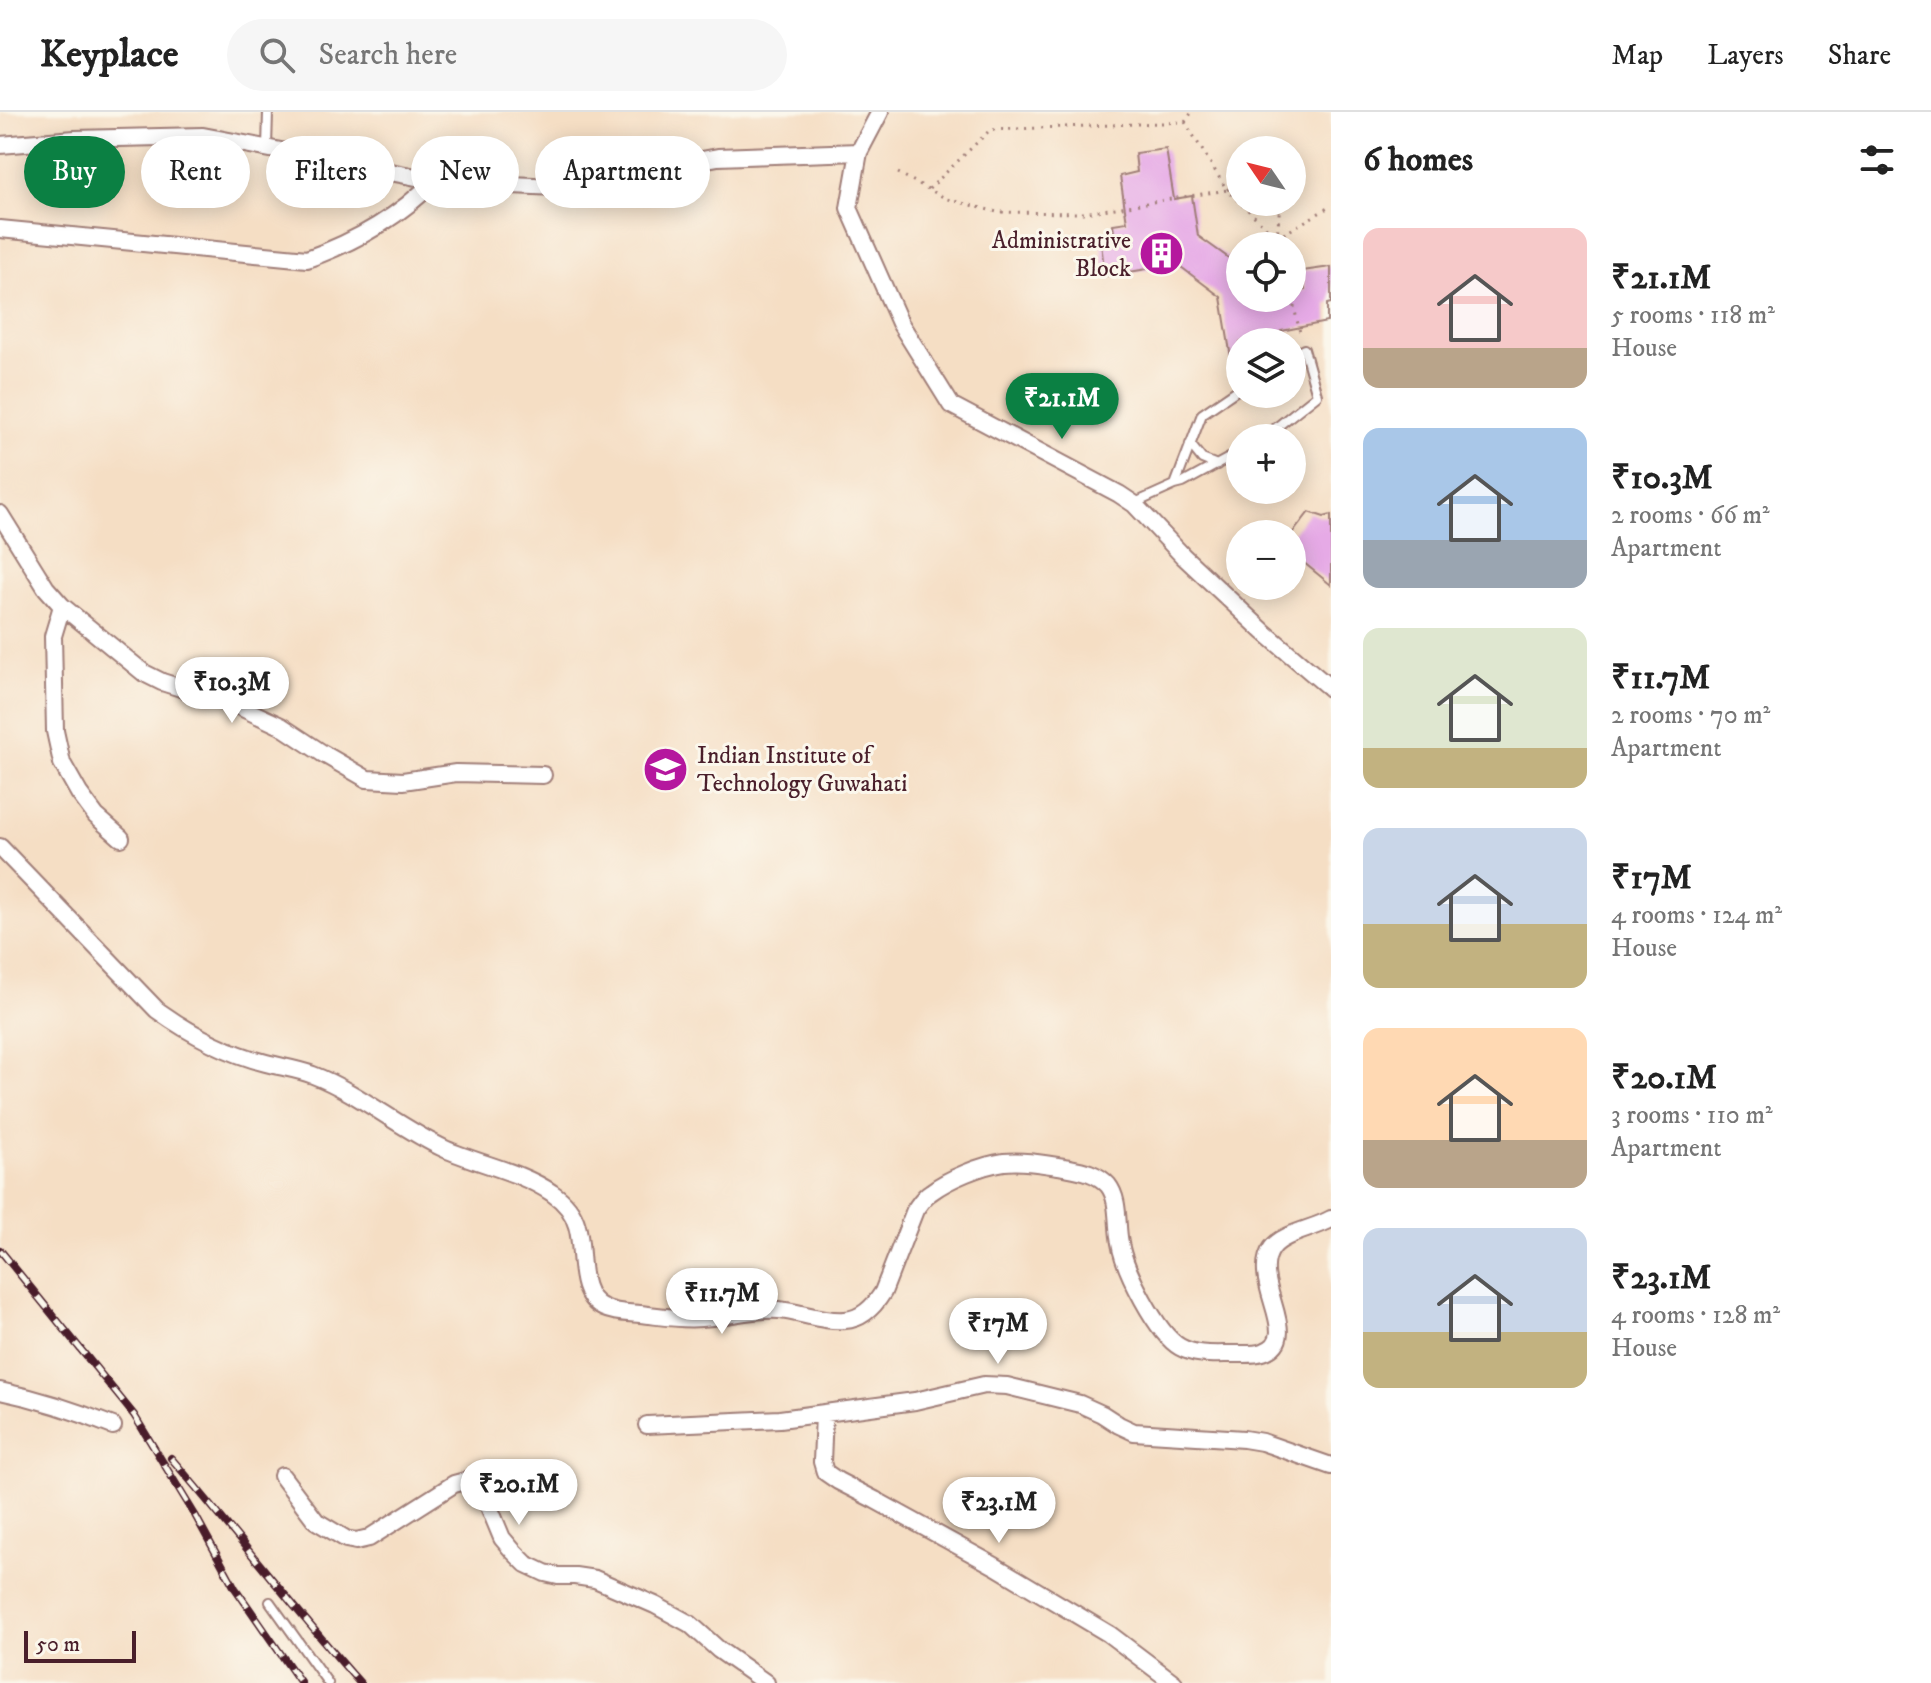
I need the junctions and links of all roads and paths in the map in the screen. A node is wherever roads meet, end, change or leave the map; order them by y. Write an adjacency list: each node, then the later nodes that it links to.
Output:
1 (268, 112): 5 (lane)
2 (880, 112): 8 (street)
3 (1192, 112): 4 (path)
4 (1185, 122): 11 (path); 12 (path)
5 (267, 136)
6 (0, 145): 7 (street)
7 (266, 149)
8 (859, 152): 10 (street); 29 (street)
9 (898, 173): 12 (path)
10 (519, 185)
11 (1226, 188)
12 (929, 189): 13 (path)
13 (1226, 190)
14 (411, 202): 17 (street)
15 (1331, 206): 19 (path)
16 (1254, 216): 18 (path)
17 (0, 229)
18 (1271, 232)
19 (1287, 232)
20 (1306, 356): 22 (lane)
21 (1226, 398): 25 (lane)
22 (1306, 404)
23 (1301, 408): 24 (lane)
24 (1281, 424)
25 (1190, 444): 27 (lane); 28 (lane)
26 (1226, 460): 27 (lane)
27 (1217, 465): 28 (lane)
28 (1175, 485): 29 (lane)
29 (1134, 504): 32 (street)
30 (2, 519): 31 (street)
31 (62, 606): 33 (street); 34 (street)
32 (1331, 689)
33 (543, 775)
34 (121, 838)
35 (0, 847): 36 (street)
36 (1331, 1219)
37 (0, 1391): 40 (street)
38 (824, 1414): 39 (street); 41 (street); 46 (street)
39 (647, 1425)
40 (113, 1426)
41 (1331, 1466)
42 (282, 1476): 44 (street)
43 (270, 1602): 45 (lane)
44 (762, 1682)
45 (328, 1683)
46 (1174, 1683)

